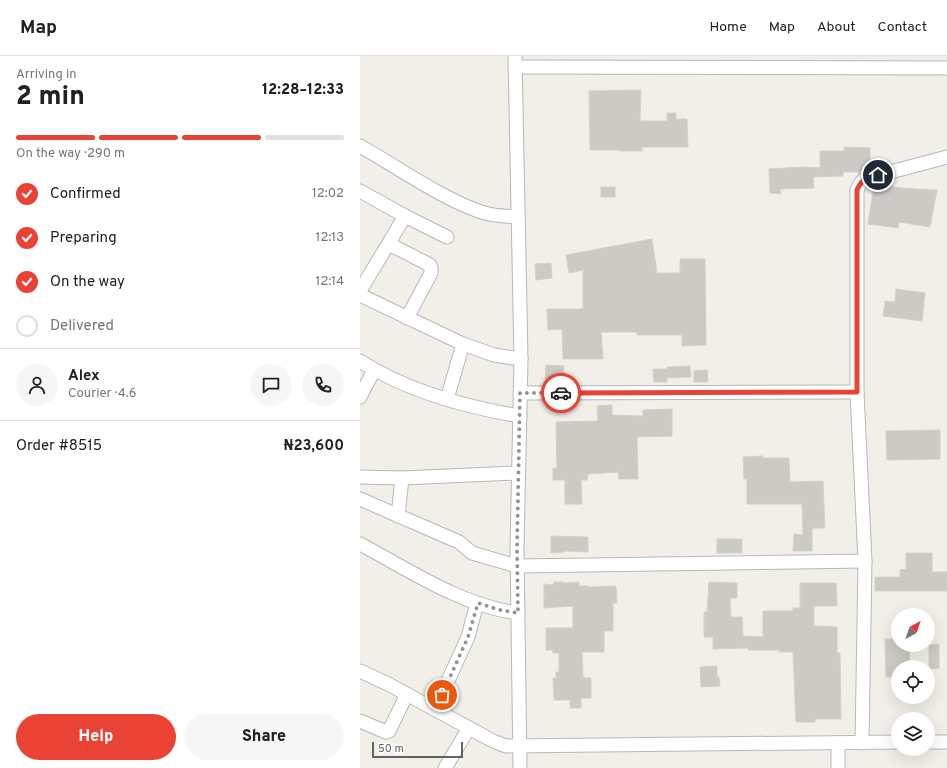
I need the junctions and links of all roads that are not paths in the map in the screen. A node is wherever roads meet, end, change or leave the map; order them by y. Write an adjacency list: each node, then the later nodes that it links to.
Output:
1 (515, 62): 2 (street); 7 (street)
2 (947, 68)
3 (360, 146): 7 (street)
4 (947, 157): 17 (street)
5 (360, 191): 6 (street)
6 (405, 216): 8 (street); 9 (street)
7 (517, 217): 14 (street)
8 (447, 237)
9 (389, 244): 10 (street); 12 (street)
10 (362, 283)
11 (360, 295): 12 (street)
12 (407, 318): 13 (street)
13 (463, 344): 14 (street); 20 (street)
14 (521, 359): 18 (street)
15 (360, 361): 16 (street)
16 (374, 370): 19 (street); 20 (street)
17 (857, 392): 18 (street); 28 (street)
18 (520, 393): 21 (street)
19 (360, 398)
20 (448, 399): 21 (street)
21 (520, 416): 22 (street)
22 (518, 473): 24 (street); 29 (street)
23 (360, 477): 24 (street)
24 (402, 478): 26 (street)
25 (360, 500): 26 (street)
26 (398, 516): 29 (street)
27 (360, 544): 30 (street)
28 (865, 561): 29 (street); 41 (street)
29 (517, 566): 31 (street)
30 (478, 603): 31 (street); 34 (street)
31 (518, 613): 42 (street)
32 (360, 671): 33 (street)
33 (407, 694): 34 (street); 35 (street)
34 (435, 709): 36 (street)
35 (360, 721)
36 (469, 728): 42 (street); 43 (street)
37 (891, 742): 41 (street)
38 (935, 742): 39 (street)
39 (947, 742)
40 (838, 743): 41 (street); 42 (street); 45 (street)
41 (862, 743)
42 (520, 745): 44 (street)
43 (445, 768)
44 (520, 768)
45 (838, 768)

